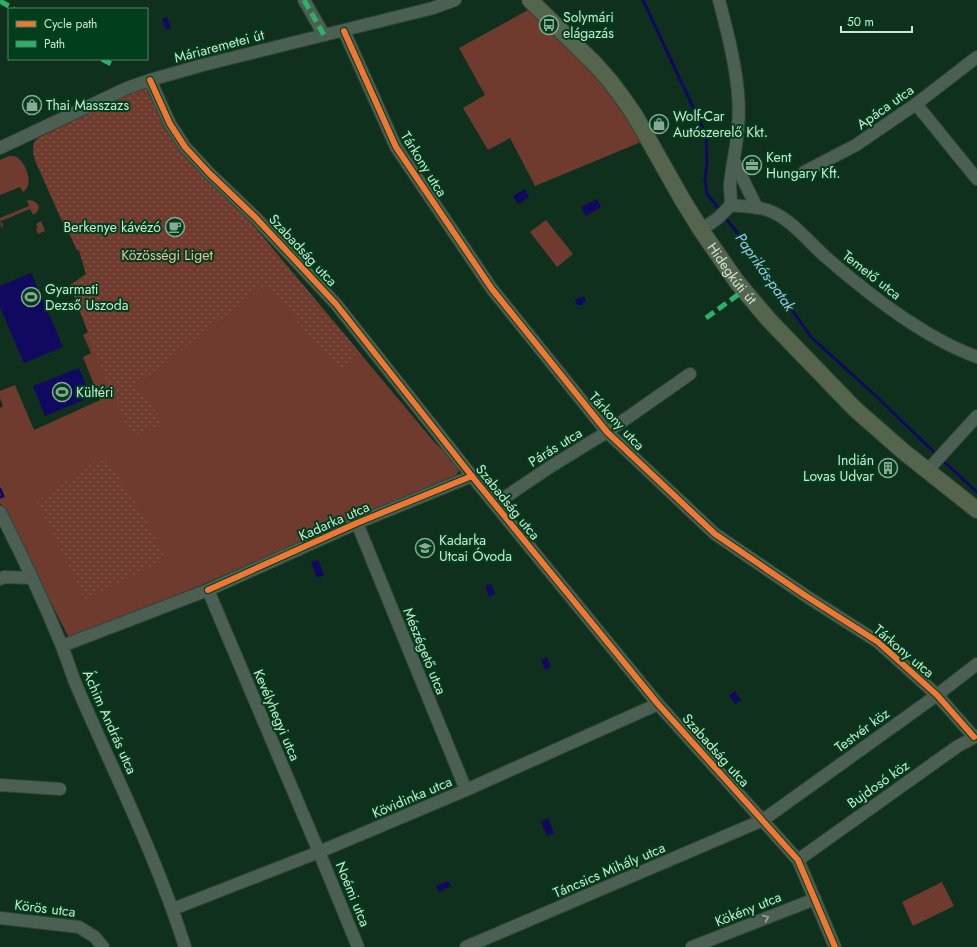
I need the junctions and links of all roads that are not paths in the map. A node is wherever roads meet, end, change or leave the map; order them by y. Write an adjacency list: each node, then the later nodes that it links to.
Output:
1 (304, 0): 6 (street)
2 (455, 0): 5 (street, Máriaremetei út)
3 (530, 0): 16 (main road, Hidegkúti út)
4 (719, 0): 11 (street)
5 (344, 31): 6 (street, Máriaremetei út); 20 (street, Tárkony utca)
6 (324, 35): 8 (street, Máriaremetei út)
7 (977, 56): 9 (street, Apáca utca)
8 (150, 80): 10 (street, Máriaremetei út); 22 (street, Szabadság utca)
9 (916, 104): 12 (street, Apáca utca); 13 (street)
10 (0, 148)
11 (734, 160): 14 (street); 15 (street)
12 (804, 172)
13 (977, 179)
14 (757, 208): 15 (street, Temető utca); 17 (street, Temető utca)
15 (725, 211): 16 (street)
16 (701, 230): 21 (main road, Hidegkúti út)
17 (977, 357)
18 (690, 374): 20 (street, Párás utca)
19 (977, 416): 21 (street)
20 (607, 432): 23 (street, Párás utca); 32 (street, Tárkony utca)
21 (930, 468): 24 (main road, Hidegkúti út)
22 (472, 476): 23 (street, Szabadság utca); 26 (street, Kadarka utca)
23 (495, 504): 33 (street, Szabadság utca)
24 (977, 510)
25 (0, 512): 27 (street, Áchim András utca)
26 (357, 523): 29 (street, Kadarka utca); 37 (street, Mészégető utca)
27 (32, 578): 28 (street); 30 (street, Áchim András utca)
28 (0, 579)
29 (208, 590): 30 (street, Kadarka utca); 39 (street, Kevélyhegyi utca)
30 (62, 646): 42 (street, Áchim András utca)
31 (977, 664): 32 (street, Testvér köz)
32 (937, 695): 34 (street, Tárkony utca); 38 (street, Testvér köz)
33 (658, 704): 37 (street, Kövidinka utca); 38 (street, Szabadság utca)
34 (976, 736): 40 (street, Bujdosó köz)
35 (0, 785): 36 (street)
36 (60, 789)
37 (466, 790): 39 (street, Kövidinka utca)
38 (763, 820): 40 (street, Szabadság utca); 47 (street, Táncsics Mihály utca)
39 (319, 852): 42 (street, Kövidinka utca); 46 (street, Noémi utca)
40 (798, 860): 41 (street, Szabadság utca)
41 (815, 898): 48 (street, Kökény utca, one-way to 41); 49 (street, Szabadság utca)
42 (173, 909): 45 (street, Áchim András utca)
43 (0, 918): 44 (street, Körös utca)
44 (103, 947)
45 (185, 947)
46 (358, 947)
47 (466, 947)
48 (692, 947)
49 (835, 947)

